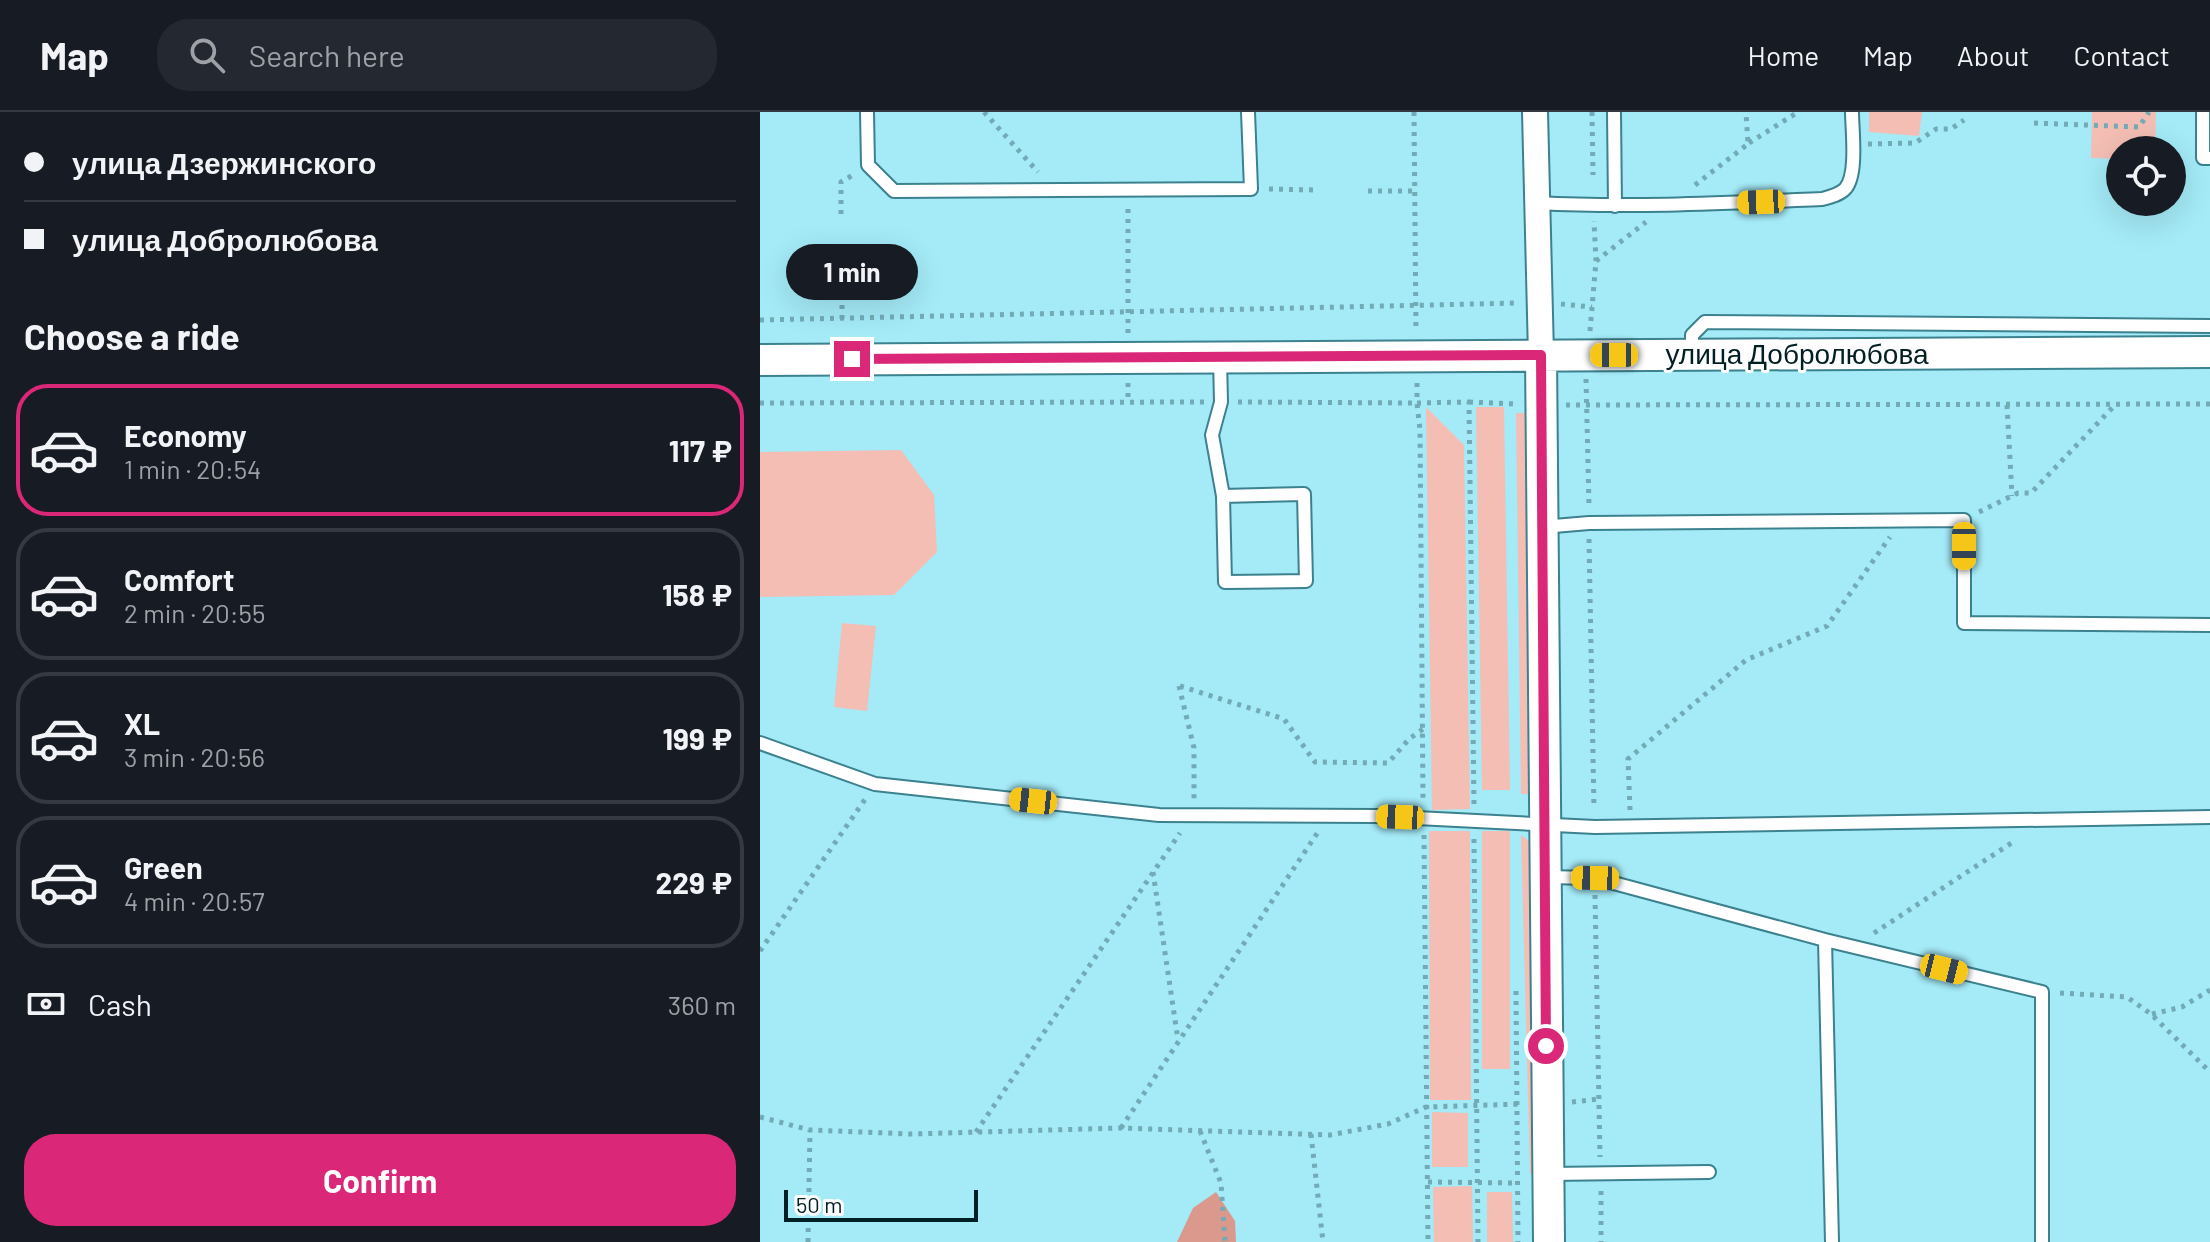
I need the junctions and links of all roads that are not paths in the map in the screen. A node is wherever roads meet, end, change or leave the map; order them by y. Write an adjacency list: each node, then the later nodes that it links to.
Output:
1 (867, 112): 2 (lane)
2 (1248, 112)
3 (1535, 112): 8 (street)
4 (1614, 112): 9 (lane)
5 (1852, 112): 9 (lane)
6 (2203, 112): 7 (lane)
7 (2210, 158)
8 (1537, 203): 9 (lane); 13 (street)
9 (1615, 206)
10 (2210, 326): 12 (lane)
11 (2210, 352): 12 (street, улица Добролюбова)
12 (1692, 354): 13 (street, улица Добролюбова)
13 (1541, 355): 14 (street, улица Добролюбова); 17 (street)
14 (1220, 356): 15 (street, улица Добролюбова); 16 (lane)
15 (760, 360)
16 (1223, 496): 16 (lane)
17 (1542, 527): 18 (lane); 21 (street)
18 (2210, 625)
19 (760, 743): 21 (lane)
20 (2210, 817): 21 (lane)
21 (1546, 823): 22 (street)
22 (1545, 877): 23 (lane); 25 (street)
23 (1825, 940): 27 (lane); 28 (lane)
24 (1709, 1172): 25 (lane)
25 (1549, 1174): 26 (street)
26 (1549, 1242)
27 (1832, 1242)
28 (2042, 1242)

